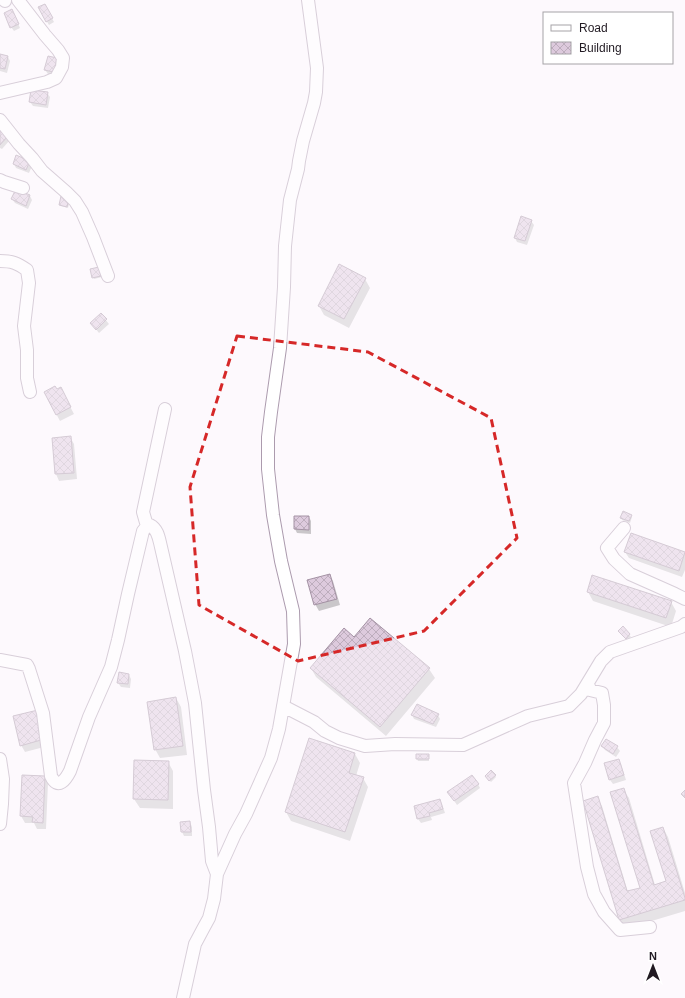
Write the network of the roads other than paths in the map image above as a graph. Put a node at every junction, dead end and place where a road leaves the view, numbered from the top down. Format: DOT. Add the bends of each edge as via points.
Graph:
graph roads {
  1 [pos="18,0"];
  2 [pos="308,0"];
  3 [pos="0,93"];
  4 [pos="0,120"];
  5 [pos="0,180"];
  6 [pos="23,188"];
  7 [pos="0,261"];
  8 [pos="108,276"];
  9 [pos="30,392"];
  10 [pos="166,410"];
  11 [pos="147,526"];
  12 [pos="624,528"];
  13 [pos="685,599"];
  14 [pos="685,624"];
  15 [pos="0,660"];
  16 [pos="588,684"];
  17 [pos="283,706"];
  18 [pos="0,759"];
  19 [pos="0,824"];
  20 [pos="217,874"];
  21 [pos="650,927"];
  22 [pos="183,998"];
  1 -- 3 [label="street" via="58,50 63,58 62,67 56,78 47,82"];
  2 -- 17 [label="street" via="317,68 316,92 290,200 284,246 280,348 268,437 268,470 273,515 293,610 294,644"];
  4 -- 8 [label="street" via="42,171 75,201"];
  5 -- 6 [label="street"];
  7 -- 9 [label="street" via="10,261 27,270 29,283 24,326"];
  10 -- 11 [label="street" via="143,512"];
  11 -- 15 [label="street" via="143,531 111,667 88,717 70,771 60,783 51,776 43,713 29,669 27,665"];
  11 -- 20 [label="street" via="153,526 158,534 185,651 195,703 212,861"];
  12 -- 13 [label="street" via="607,548 614,560 630,574"];
  14 -- 16 [label="street" via="610,652 601,661"];
  16 -- 17 [label="street" via="569,706 528,716 463,745 365,746 339,738"];
  16 -- 21 [label="street" via="590,690 602,693 604,723 574,783 587,867 594,894 604,912 620,930"];
  17 -- 20 [label="street" via="271,758"];
  18 -- 19 [label="street" via="3,779"];
  20 -- 22 [label="street" via="209,918 195,944"];
}
